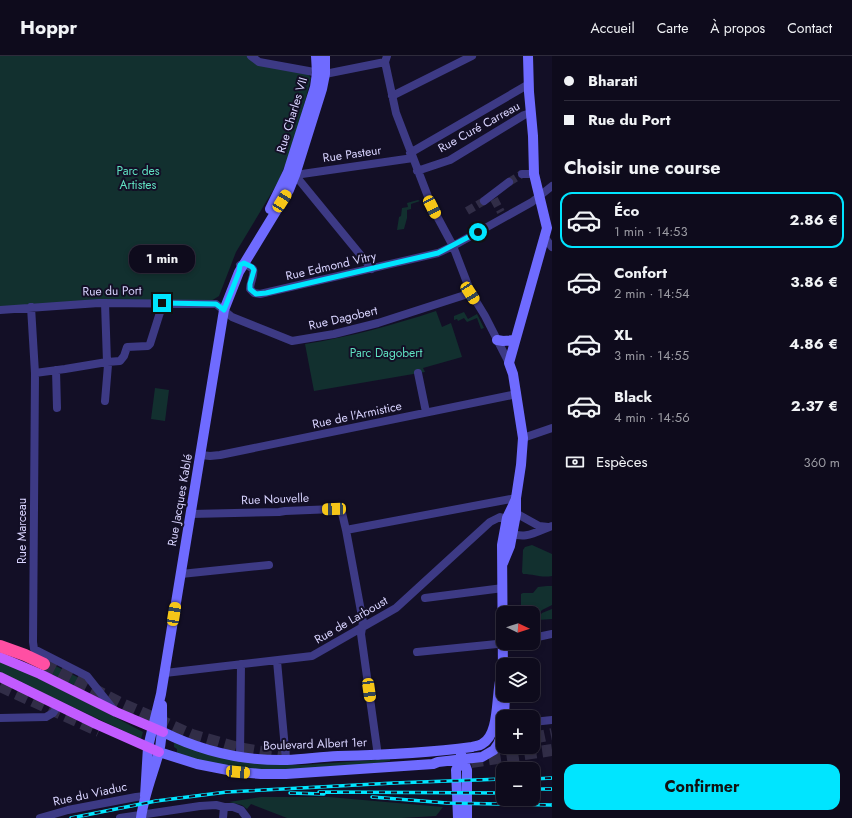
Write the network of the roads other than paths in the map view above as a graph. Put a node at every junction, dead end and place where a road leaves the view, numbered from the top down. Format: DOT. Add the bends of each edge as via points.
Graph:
graph roads {
  1 [pos="251,56"];
  2 [pos="316,56"];
  3 [pos="325,56"];
  4 [pos="472,56"];
  5 [pos="528,56"];
  6 [pos="386,59"];
  7 [pos="322,74"];
  8 [pos="529,84"];
  9 [pos="392,96"];
  10 [pos="530,113"];
  11 [pos="412,156"];
  12 [pos="417,171"];
  13 [pos="291,173"];
  14 [pos="522,174"];
  15 [pos="534,174"];
  16 [pos="509,182"];
  17 [pos="552,186"];
  18 [pos="539,197"];
  19 [pos="484,201"];
  20 [pos="545,238"];
  21 [pos="453,246"];
  22 [pos="552,247"];
  23 [pos="241,267"];
  24 [pos="372,268"];
  25 [pos="470,293"];
  26 [pos="105,303"];
  27 [pos="162,303"];
  28 [pos="31,307"];
  29 [pos="0,310"];
  30 [pos="224,310"];
  31 [pos="497,340"];
  32 [pos="515,340"];
  33 [pos="106,362"];
  34 [pos="509,362"];
  35 [pos="56,370"];
  36 [pos="35,373"];
  37 [pos="418,373"];
  38 [pos="517,394"];
  39 [pos="104,401"];
  40 [pos="57,408"];
  41 [pos="426,412"];
  42 [pos="552,428"];
  43 [pos="523,438"];
  44 [pos="201,455"];
  45 [pos="516,498"];
  46 [pos="191,514"];
  47 [pos="512,516"];
  48 [pos="551,527"];
  49 [pos="346,530"];
  50 [pos="509,532"];
  51 [pos="269,565"];
  52 [pos="181,574"];
  53 [pos="502,588"];
  54 [pos="425,598"];
  55 [pos="503,606"];
  56 [pos="362,628"];
  57 [pos="552,634"];
  58 [pos="540,637"];
  59 [pos="496,645"];
  60 [pos="0,646"];
  61 [pos="417,652"];
  62 [pos="0,657"];
  63 [pos="277,661"];
  64 [pos="44,664"];
  65 [pos="241,664"];
  66 [pos="165,672"];
  67 [pos="0,676"];
  68 [pos="161,694"];
  69 [pos="58,706"];
  70 [pos="116,712"];
  71 [pos="0,718"];
  72 [pos="552,720"];
  73 [pos="540,721"];
  74 [pos="152,728"];
  75 [pos="496,728"];
  76 [pos="163,732"];
  77 [pos="148,747"];
  78 [pos="496,747"];
  79 [pos="460,748"];
  80 [pos="159,752"];
  81 [pos="378,756"];
  82 [pos="240,758"];
  83 [pos="462,759"];
  84 [pos="286,760"];
  85 [pos="433,764"];
  86 [pos="456,770"];
  87 [pos="224,807"];
  88 [pos="143,809"];
  89 [pos="40,818"];
  90 [pos="120,818"];
  91 [pos="223,818"];
  92 [pos="247,818"];
  93 [pos="461,818"];
  1 -- 7 [label="street" via="259,62"];
  2 -- 7 [label="street"];
  3 -- 7 [label="street"];
  4 -- 9 [label="street"];
  5 -- 8 [label="street"];
  6 -- 7 [label="street, Rue Charles VII"];
  6 -- 9 [label="street"];
  7 -- 13 [label="street, Rue Charles VII" via="315,87"];
  8 -- 10 [label="street"];
  8 -- 11 [label="street"];
  9 -- 11 [label="street"];
  10 -- 12 [label="street, Rue Curé Carreau" via="524,114 450,160"];
  10 -- 15 [label="street"];
  11 -- 12 [label="street"];
  11 -- 13 [label="street, Rue Pasteur"];
  12 -- 21 [label="street" via="432,207"];
  13 -- 23 [label="street, Rue Charles VII" via="246,251"];
  13 -- 24 [label="street"];
  14 -- 15 [label="street"];
  15 -- 18 [label="street"];
  16 -- 19 [label="street" via="493,197"];
  17 -- 18 [label="street, Rue Edmond Vitry"];
  18 -- 20 [label="street" via="548,228"];
  18 -- 21 [label="street, Rue Edmond Vitry" via="503,214"];
  20 -- 22 [label="street"];
  20 -- 32 [label="street"];
  21 -- 24 [label="street, Rue Edmond Vitry" via="438,253"];
  21 -- 25 [label="street"];
  23 -- 24 [label="street, Rue Edmond Vitry" via="252,267 254,270 250,289 260,294"];
  23 -- 30 [label="street, Rue Charles VII"];
  25 -- 30 [label="street, Rue Dagobert" via="378,323 334,334 292,340 232,317"];
  25 -- 31 [label="street"];
  26 -- 27 [label="street, Rue du Port"];
  26 -- 28 [label="street, Rue du Port"];
  26 -- 33 [label="street"];
  27 -- 30 [label="street, Rue du Port" via="216,304"];
  27 -- 33 [label="street" via="150,344 127,347 122,360"];
  28 -- 29 [label="street, Rue du Port"];
  28 -- 36 [label="street, Rue Marceau"];
  30 -- 44 [label="street, Rue Jacques Kablé"];
  31 -- 32 [label="street"];
  31 -- 34 [label="street"];
  32 -- 34 [label="street"];
  33 -- 35 [label="street"];
  33 -- 39 [label="street" via="108,365"];
  34 -- 38 [label="street"];
  35 -- 36 [label="street"];
  35 -- 40 [label="street"];
  36 -- 70 [label="street, Rue Marceau" via="34,649 87,676"];
  37 -- 41 [label="street"];
  38 -- 41 [label="street, Rue de l'Armistice"];
  38 -- 43 [label="street"];
  41 -- 44 [label="street, Rue de l'Armistice" via="220,455"];
  42 -- 43 [label="street"];
  43 -- 45 [label="street"];
  44 -- 46 [label="street, Rue Jacques Kablé"];
  45 -- 47 [label="street"];
  45 -- 49 [label="street"];
  46 -- 49 [label="street, Rue Nouvelle" via="334,509 342,513"];
  46 -- 52 [label="street, Rue Jacques Kablé"];
  47 -- 48 [label="street" via="538,526"];
  47 -- 50 [label="street"];
  47 -- 56 [label="street, Rue de Larboust" via="500,517 490,522 396,608"];
  48 -- 50 [label="street" via="527,536"];
  49 -- 56 [label="street"];
  50 -- 53 [label="street" via="510,546 503,563"];
  51 -- 52 [label="street"];
  52 -- 66 [label="street, Rue Jacques Kablé"];
  53 -- 54 [label="street"];
  53 -- 55 [label="street"];
  56 -- 63 [label="street, Rue de Larboust" via="312,656"];
  56 -- 81 [label="street"];
  57 -- 58 [label="street"];
  59 -- 61 [label="street"];
  60 -- 64 [label="highway"];
  62 -- 70 [label="main road"];
  63 -- 65 [label="street, Rue de Larboust"];
  63 -- 84 [label="street"];
  65 -- 66 [label="street, Rue de Larboust"];
  65 -- 82 [label="street"];
  66 -- 68 [label="street, Rue Jacques Kablé"];
  67 -- 69 [label="main road"];
  68 -- 74 [label="street, Rue Jacques Kablé"];
  68 -- 76 [label="street, Rue Jacques Kablé"];
  69 -- 71 [label="street" via="46,717"];
  69 -- 77 [label="main road"];
  70 -- 74 [label="main road"];
  72 -- 73 [label="street"];
  74 -- 76 [label="main road"];
  74 -- 77 [label="street, Rue Jacques Kablé"];
  75 -- 79 [label="street, Boulevard Albert 1er" via="481,745"];
  76 -- 80 [label="street, Rue Jacques Kablé"];
  76 -- 82 [label="street, Boulevard Albert 1er" via="201,748"];
  77 -- 80 [label="main road"];
  77 -- 88 [label="street"];
  78 -- 83 [label="street" via="482,757"];
  79 -- 81 [label="street, Boulevard Albert 1er"];
  79 -- 83 [label="street"];
  80 -- 85 [label="street" via="196,764 261,774"];
  80 -- 88 [label="street"];
  81 -- 84 [label="street, Boulevard Albert 1er"];
  82 -- 84 [label="street, Boulevard Albert 1er"];
  83 -- 85 [label="street"];
  83 -- 86 [label="street"];
  83 -- 93 [label="street" via="467,770"];
  85 -- 86 [label="street"];
  86 -- 93 [label="street"];
  87 -- 88 [label="street" via="216,805"];
  87 -- 91 [label="street"];
  87 -- 92 [label="street" via="240,810"];
  88 -- 89 [label="street, Rue du Viaduc" via="136,797"];
  88 -- 90 [label="street"];
}
